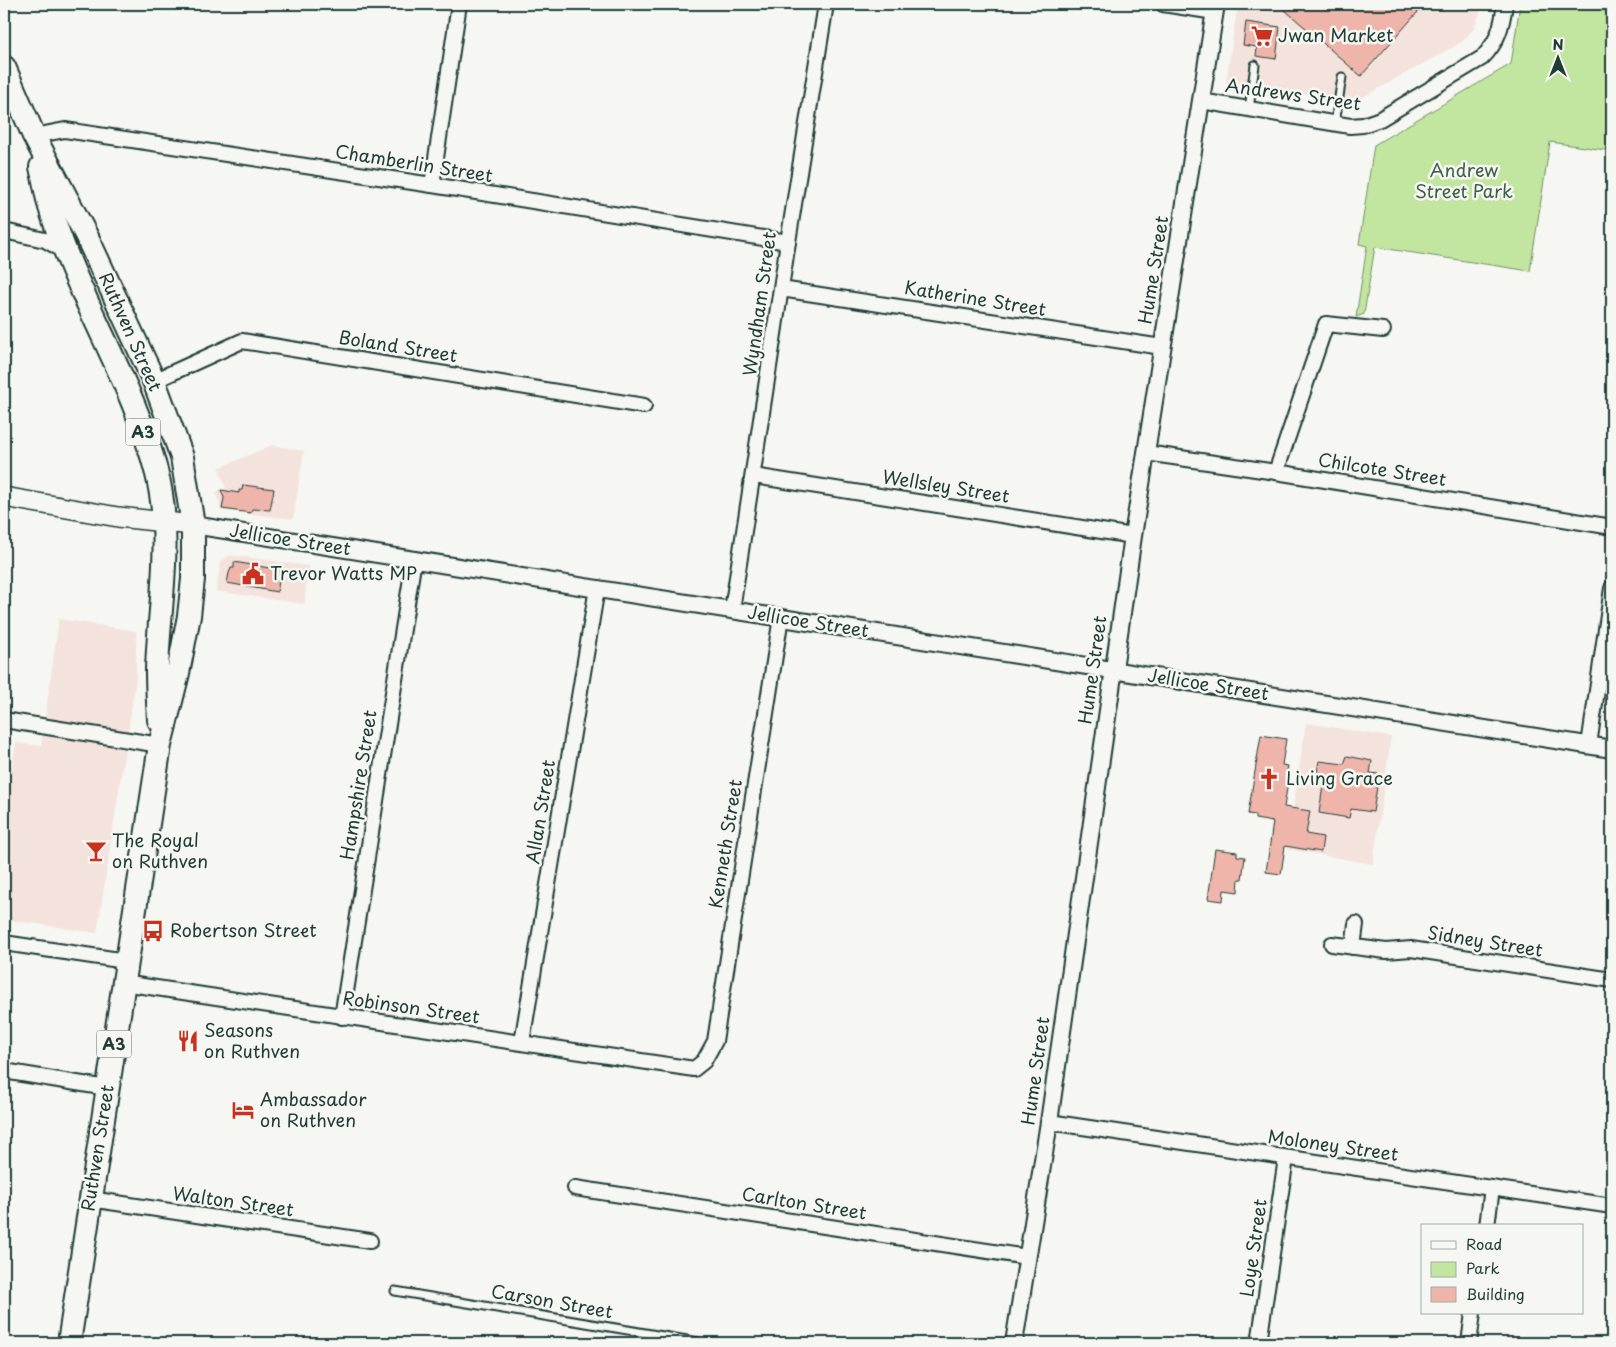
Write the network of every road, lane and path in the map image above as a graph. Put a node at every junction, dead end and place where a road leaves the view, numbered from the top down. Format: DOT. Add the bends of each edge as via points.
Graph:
graph roads {
  1 [pos="459,4"];
  2 [pos="826,4"];
  3 [pos="1162,4"];
  4 [pos="1505,4"];
  5 [pos="1215,8"];
  6 [pos="1256,65"];
  7 [pos="4,67"];
  8 [pos="1342,77"];
  9 [pos="1201,101"];
  10 [pos="1249,109"];
  11 [pos="1335,123"];
  12 [pos="34,136"];
  13 [pos="432,185"];
  14 [pos="9,232"];
  15 [pos="788,242"];
  16 [pos="66,252"];
  17 [pos="781,289"];
  18 [pos="1383,330"];
  19 [pos="1162,347"];
  20 [pos="154,382"];
  21 [pos="644,406"];
  22 [pos="1146,453"];
  23 [pos="1276,472"];
  24 [pos="754,476"];
  25 [pos="4,498"];
  26 [pos="163,521"];
  27 [pos="193,525"];
  28 [pos="1612,526"];
  29 [pos="1133,536"];
  30 [pos="414,559"];
  31 [pos="597,588"];
  32 [pos="1612,588"];
  33 [pos="732,610"];
  34 [pos="781,617"];
  35 [pos="1113,670"];
  36 [pos="4,720"];
  37 [pos="160,745"];
  38 [pos="1589,745"];
  39 [pos="1612,749"];
  40 [pos="1356,924"];
  41 [pos="4,943"];
  42 [pos="1332,944"];
  43 [pos="1353,947"];
  44 [pos="126,961"];
  45 [pos="1612,980"];
  46 [pos="123,983"];
  47 [pos="342,1017"];
  48 [pos="522,1042"];
  49 [pos="694,1069"];
  50 [pos="4,1072"];
  51 [pos="107,1088"];
  52 [pos="1049,1122"];
  53 [pos="1286,1158"];
  54 [pos="575,1188"];
  55 [pos="1492,1188"];
  56 [pos="90,1199"];
  57 [pos="1612,1206"];
  58 [pos="1487,1224"];
  59 [pos="370,1241"];
  60 [pos="1027,1257"];
  61 [pos="396,1291"];
  62 [pos="1473,1314"];
  63 [pos="68,1343"];
  64 [pos="704,1343"];
  65 [pos="1014,1343"];
  66 [pos="1259,1343"];
  67 [pos="1469,1343"];
  1 -- 13 [label="street"];
  2 -- 15 [label="street, Wyndham Street"];
  3 -- 5 [label="street"];
  4 -- 11 [label="street, Andrews Street" via="1495,42 1474,64 1372,123 1357,126"];
  5 -- 9 [label="street, Hume Street"];
  6 -- 10 [label="lane"];
  7 -- 12 [label="highway, Ruthven Street / A3"];
  8 -- 11 [label="lane"];
  9 -- 10 [label="street, Andrews Street"];
  9 -- 19 [label="street, Hume Street"];
  10 -- 11 [label="street, Andrews Street"];
  12 -- 13 [label="street, Chamberlin Street" via="65,130"];
  12 -- 16 [label="highway, Ruthven Street / A3" via="49,203"];
  12 -- 20 [label="highway, Ruthven Street / A3" via="87,237"];
  13 -- 15 [label="street, Chamberlin Street"];
  14 -- 16 [label="street" via="45,240"];
  15 -- 17 [label="street, Wyndham Street"];
  16 -- 26 [label="highway, Ruthven Street / A3" via="148,443 159,485"];
  17 -- 19 [label="street, Katherine Street"];
  17 -- 24 [label="street, Wyndham Street"];
  18 -- 23 [label="street" via="1326,324"];
  19 -- 22 [label="street, Hume Street"];
  20 -- 21 [label="street, Boland Street" via="242,341"];
  20 -- 27 [label="highway, Ruthven Street / A3" via="182,457"];
  22 -- 23 [label="street, Chilcote Street"];
  22 -- 29 [label="street, Hume Street"];
  23 -- 28 [label="street, Chilcote Street"];
  24 -- 29 [label="street, Wellsley Street"];
  24 -- 33 [label="street, Wyndham Street"];
  25 -- 26 [label="main road, Jellicoe Street"];
  26 -- 27 [label="main road, Jellicoe Street"];
  26 -- 37 [label="highway, Ruthven Street / A3" via="165,562 157,671"];
  27 -- 30 [label="street, Jellicoe Street"];
  27 -- 37 [label="highway, Ruthven Street / A3" via="189,616"];
  29 -- 35 [label="street, Hume Street"];
  30 -- 31 [label="street, Jellicoe Street"];
  30 -- 47 [label="street, Hampshire Street"];
  31 -- 33 [label="street, Jellicoe Street"];
  31 -- 48 [label="street, Allan Street"];
  32 -- 38 [label="street"];
  33 -- 34 [label="street, Jellicoe Street"];
  34 -- 35 [label="street, Jellicoe Street"];
  34 -- 49 [label="street, Kenneth Street" via="715,1041 704,1061"];
  35 -- 38 [label="street, Jellicoe Street"];
  35 -- 52 [label="street, Hume Street"];
  36 -- 37 [label="street"];
  37 -- 44 [label="highway, Ruthven Street / A3"];
  38 -- 39 [label="street, Jellicoe Street"];
  40 -- 43 [label="street"];
  41 -- 44 [label="street"];
  42 -- 43 [label="street, Sidney Street"];
  43 -- 45 [label="street, Sidney Street" via="1411,949"];
  44 -- 46 [label="highway, Ruthven Street / A3"];
  46 -- 47 [label="street, Robinson Street"];
  46 -- 51 [label="highway, Ruthven Street / A3"];
  47 -- 48 [label="street, Robinson Street"];
  48 -- 49 [label="street, Robinson Street"];
  50 -- 51 [label="street"];
  51 -- 56 [label="highway, Ruthven Street / A3"];
  52 -- 53 [label="street, Moloney Street"];
  52 -- 60 [label="street, Hume Street"];
  53 -- 55 [label="street, Moloney Street"];
  53 -- 66 [label="street, Loye Street"];
  54 -- 60 [label="street, Carlton Street"];
  55 -- 57 [label="street, Moloney Street"];
  55 -- 58 [label="street"];
  56 -- 59 [label="street, Walton Street"];
  56 -- 63 [label="highway, Ruthven Street / A3"];
  60 -- 65 [label="street, Hume Street"];
  61 -- 64 [label="lane, Carson Street"];
  62 -- 67 [label="street"];
}
